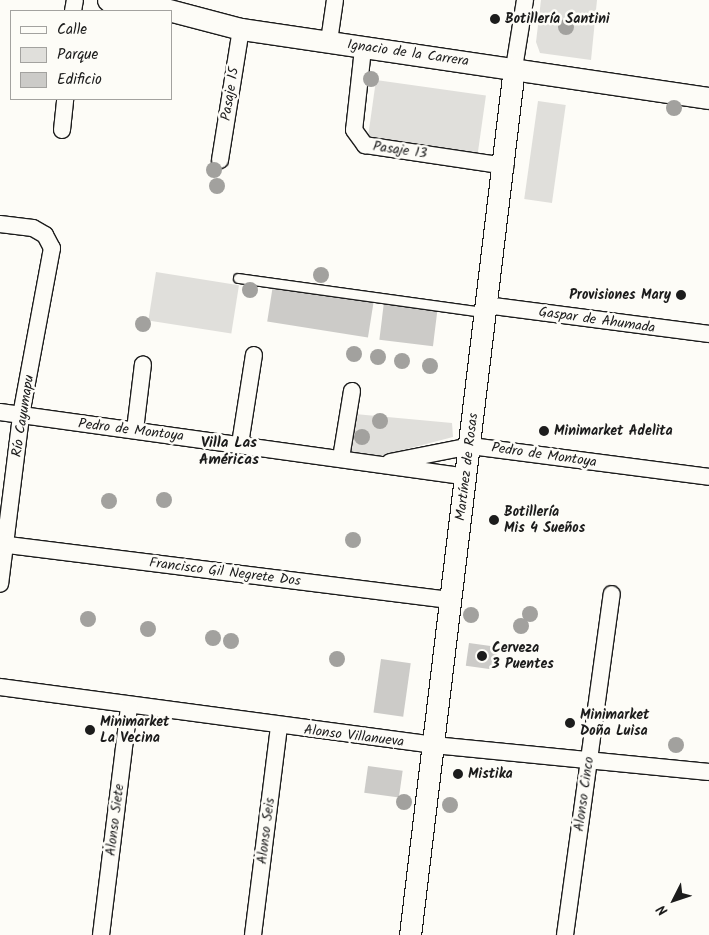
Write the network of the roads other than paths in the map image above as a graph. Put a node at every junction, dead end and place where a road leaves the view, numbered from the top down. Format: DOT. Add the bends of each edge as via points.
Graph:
graph roads {
  1 [pos="108,0"];
  2 [pos="335,0"];
  3 [pos="525,0"];
  4 [pos="162,4"];
  5 [pos="241,29"];
  6 [pos="329,41"];
  7 [pos="363,48"];
  8 [pos="514,68"];
  9 [pos="709,98"];
  10 [pos="65,100"];
  11 [pos="62,130"];
  12 [pos="220,160"];
  13 [pos="505,166"];
  14 [pos="0,224"];
  15 [pos="238,278"];
  16 [pos="485,309"];
  17 [pos="709,334"];
  18 [pos="254,355"];
  19 [pos="143,364"];
  20 [pos="352,391"];
  21 [pos="0,412"];
  22 [pos="21,416"];
  23 [pos="135,430"];
  24 [pos="240,444"];
  25 [pos="470,446"];
  26 [pos="341,458"];
  27 [pos="381,464"];
  28 [pos="468,477"];
  29 [pos="709,477"];
  30 [pos="3,545"];
  31 [pos="0,584"];
  32 [pos="612,594"];
  33 [pos="450,600"];
  34 [pos="0,687"];
  35 [pos="129,706"];
  36 [pos="279,727"];
  37 [pos="434,746"];
  38 [pos="589,758"];
  39 [pos="709,772"];
  40 [pos="100,935"];
  41 [pos="253,935"];
  42 [pos="410,935"];
  43 [pos="565,935"];
  1 -- 4 [label="street, Ignacio de la Carrera"];
  2 -- 6 [label="street"];
  3 -- 8 [label="street, Martínez de Rosas"];
  4 -- 5 [label="street, Ignacio de la Carrera"];
  5 -- 6 [label="street, Ignacio de la Carrera"];
  5 -- 12 [label="street, Pasaje 15"];
  6 -- 7 [label="street, Ignacio de la Carrera"];
  7 -- 8 [label="street, Ignacio de la Carrera"];
  7 -- 13 [label="street, Pasaje 13" via="354,130 365,145"];
  8 -- 9 [label="street, Ignacio de la Carrera"];
  8 -- 13 [label="street, Martínez de Rosas"];
  10 -- 11 [label="street"];
  13 -- 16 [label="street, Martínez de Rosas"];
  14 -- 22 [label="street, Río Cayumapu" via="33,228 45,235 52,248"];
  15 -- 16 [label="lane"];
  16 -- 17 [label="street, Gaspar de Ahumada"];
  16 -- 25 [label="street, Martínez de Rosas"];
  18 -- 24 [label="street"];
  19 -- 23 [label="street"];
  20 -- 26 [label="street"];
  21 -- 22 [label="street, Pedro de Montoya"];
  22 -- 23 [label="street, Pedro de Montoya"];
  22 -- 30 [label="street, Río Cayumapu"];
  23 -- 24 [label="street, Pedro de Montoya"];
  24 -- 26 [label="street, Pedro de Montoya"];
  25 -- 27 [label="street, Pedro de Montoya"];
  25 -- 28 [label="street, Martínez de Rosas"];
  25 -- 29 [label="street, Pedro de Montoya"];
  26 -- 27 [label="street, Pedro de Montoya"];
  27 -- 28 [label="street, Pedro de Montoya"];
  28 -- 33 [label="street, Martínez de Rosas"];
  30 -- 31 [label="street, Río Cayumapu"];
  30 -- 33 [label="street, Francisco Gil Negrete Dos"];
  32 -- 38 [label="street, Alonso Cinco"];
  33 -- 37 [label="street, Martínez de Rosas"];
  34 -- 35 [label="street, Alonso Villanueva"];
  35 -- 36 [label="street, Alonso Villanueva"];
  35 -- 40 [label="street, Alonso Siete"];
  36 -- 37 [label="street, Alonso Villanueva"];
  36 -- 41 [label="street, Alonso Seis"];
  37 -- 38 [label="street, Alonso Villanueva"];
  37 -- 42 [label="street, Martínez de Rosas"];
  38 -- 39 [label="street, Alonso Villanueva"];
  38 -- 43 [label="street, Alonso Cinco"];
}
